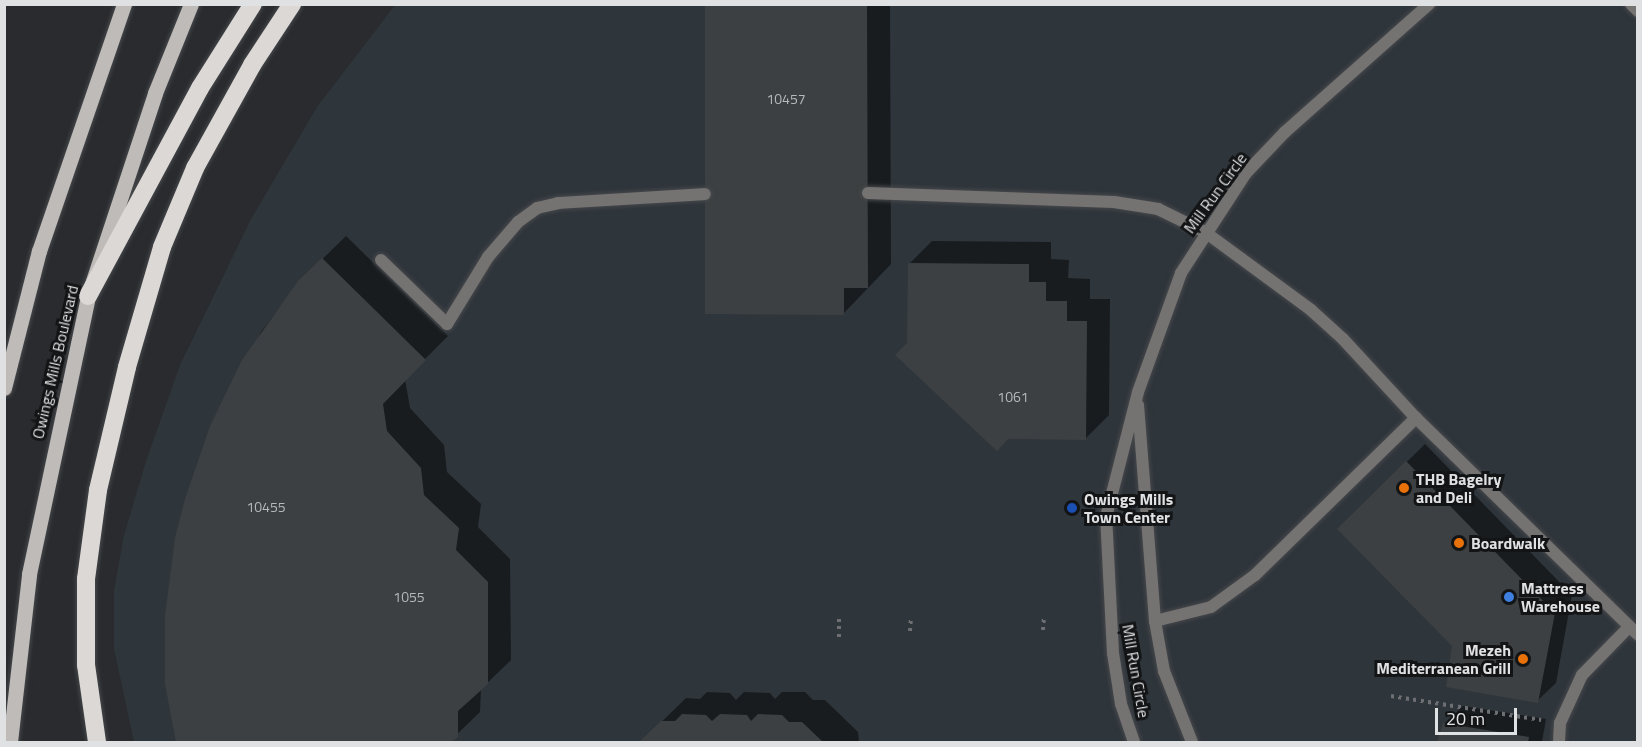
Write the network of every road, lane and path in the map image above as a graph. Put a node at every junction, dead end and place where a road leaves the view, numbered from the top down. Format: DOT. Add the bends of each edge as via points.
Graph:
graph roads {
  1 [pos="124,4"];
  2 [pos="191,4"];
  3 [pos="253,4"];
  4 [pos="292,4"];
  5 [pos="1429,4"];
  6 [pos="1631,4"];
  7 [pos="1638,11"];
  8 [pos="868,193"];
  9 [pos="705,194"];
  10 [pos="1205,232"];
  11 [pos="381,260"];
  12 [pos="88,296"];
  13 [pos="4,388"];
  14 [pos="1138,392"];
  15 [pos="1416,418"];
  16 [pos="839,615"];
  17 [pos="1044,617"];
  18 [pos="911,618"];
  19 [pos="1155,621"];
  20 [pos="1043,630"];
  21 [pos="910,631"];
  22 [pos="1633,631"];
  23 [pos="839,637"];
  24 [pos="1391,696"];
  25 [pos="1560,723"];
  26 [pos="10,742"];
  27 [pos="97,742"];
  28 [pos="1134,742"];
  29 [pos="1192,742"];
  30 [pos="1559,742"];
  1 -- 13 [label="main road" via="39,251"];
  2 -- 12 [label="main road, Owings Mills Boulevard" via="127,172"];
  3 -- 12 [label="highway" via="200,88"];
  4 -- 27 [label="highway" via="252,65 195,168 162,247 127,367 98,490 86,579 86,665"];
  5 -- 10 [label="street, Mill Run Circle" via="1285,132 1246,173"];
  6 -- 7 [label="street"];
  8 -- 10 [label="street" via="1114,202 1158,210"];
  9 -- 11 [label="street" via="558,203 537,208 518,222 488,257 447,324"];
  10 -- 14 [label="street, Mill Run Circle" via="1181,273"];
  10 -- 15 [label="street" via="1311,310"];
  12 -- 26 [label="main road, Owings Mills Boulevard" via="29,574"];
  14 -- 19 [label="street, Mill Run Circle"];
  14 -- 28 [label="street, Mill Run Circle" via="1106,517 1113,653 1121,704"];
  15 -- 19 [label="street" via="1255,575 1211,607"];
  15 -- 22 [label="street"];
  16 -- 23 [label="path"];
  17 -- 20 [label="path"];
  18 -- 21 [label="path"];
  19 -- 29 [label="street, Mill Run Circle" via="1164,671"];
  22 -- 25 [label="street" via="1582,675"];
  24 -- 25 [label="path"];
  25 -- 30 [label="street"];
}
